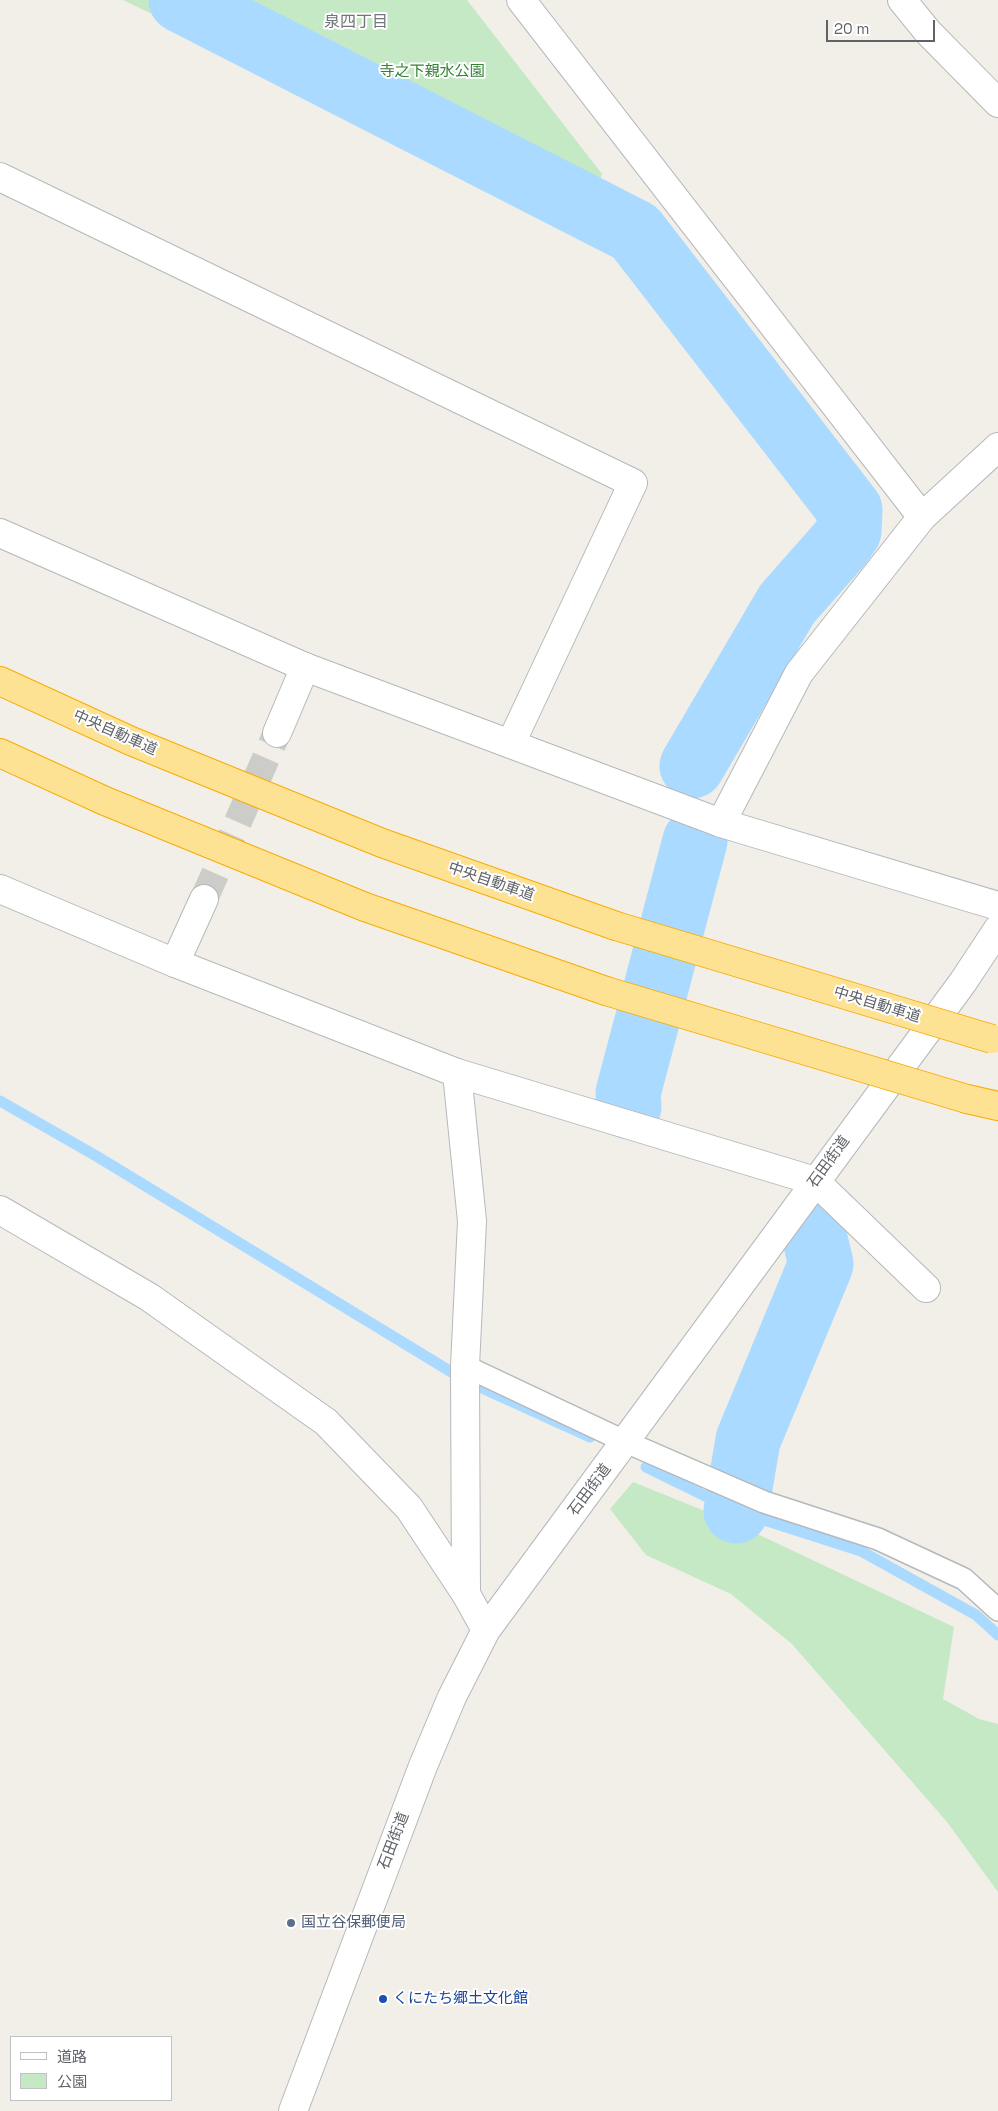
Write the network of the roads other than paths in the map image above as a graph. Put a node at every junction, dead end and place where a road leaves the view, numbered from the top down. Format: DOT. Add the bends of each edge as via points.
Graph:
graph roads {
  1 [pos="521,0"];
  2 [pos="902,0"];
  3 [pos="998,103"];
  4 [pos="0,177"];
  5 [pos="998,447"];
  6 [pos="922,518"];
  7 [pos="0,533"];
  8 [pos="305,667"];
  9 [pos="0,681"];
  10 [pos="277,733"];
  11 [pos="511,743"];
  12 [pos="0,753"];
  13 [pos="721,823"];
  14 [pos="0,890"];
  15 [pos="204,899"];
  16 [pos="998,906"];
  17 [pos="998,929"];
  18 [pos="175,963"];
  19 [pos="995,1040"];
  20 [pos="457,1073"];
  21 [pos="998,1106"];
  22 [pos="815,1181"];
  23 [pos="0,1210"];
  24 [pos="926,1288"];
  25 [pos="466,1366"];
  26 [pos="626,1442"];
  27 [pos="466,1594"];
  28 [pos="998,1610"];
  29 [pos="486,1630"];
  30 [pos="293,2111"];
  1 -- 6 [label="street"];
  2 -- 3 [label="street" via="928,32"];
  4 -- 11 [label="street" via="633,483"];
  5 -- 6 [label="street"];
  6 -- 13 [label="street" via="800,673"];
  7 -- 8 [label="street"];
  8 -- 10 [label="street"];
  8 -- 11 [label="street"];
  9 -- 19 [label="highway, 中央自動車道, bridge" via="131,741 382,844 616,926"];
  11 -- 13 [label="street"];
  12 -- 21 [label="highway, bridge" via="105,801 365,906 606,990"];
  13 -- 16 [label="street"];
  14 -- 18 [label="street"];
  15 -- 18 [label="street"];
  17 -- 22 [label="street, 石田街道" via="963,982"];
  18 -- 20 [label="street"];
  20 -- 22 [label="street"];
  20 -- 25 [label="street" via="472,1221"];
  22 -- 24 [label="street"];
  22 -- 26 [label="street, 石田街道"];
  23 -- 27 [label="street" via="149,1297 326,1422 409,1508"];
  25 -- 26 [label="lane"];
  25 -- 27 [label="street"];
  26 -- 28 [label="lane" via="764,1502 878,1539 964,1579"];
  26 -- 29 [label="street, 石田街道"];
  27 -- 29 [label="street"];
  29 -- 30 [label="street, 石田街道" via="452,1697 423,1766"];
}
